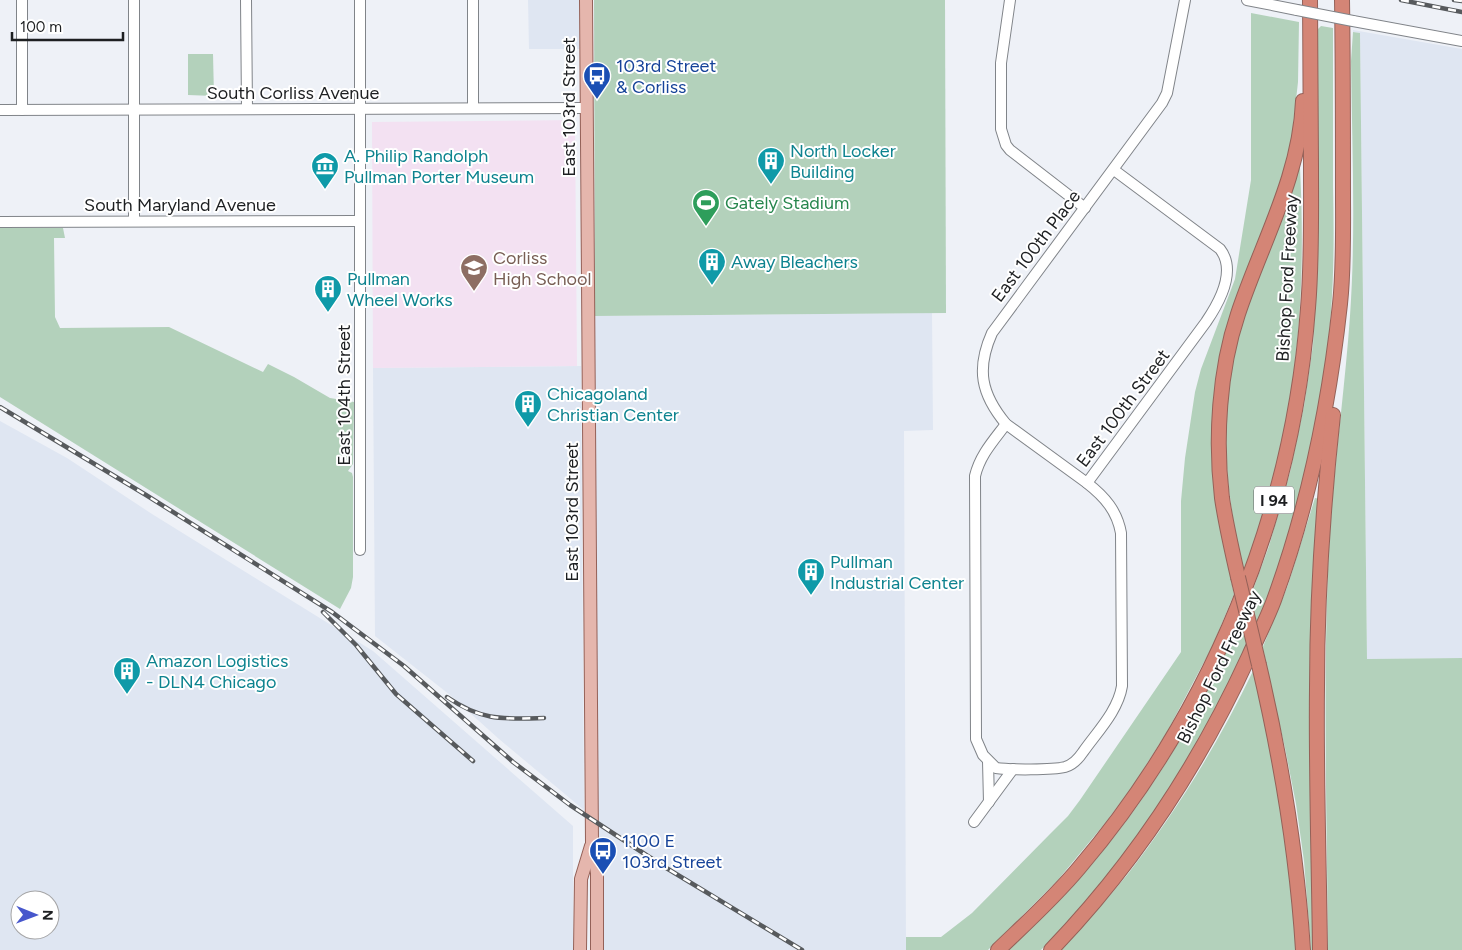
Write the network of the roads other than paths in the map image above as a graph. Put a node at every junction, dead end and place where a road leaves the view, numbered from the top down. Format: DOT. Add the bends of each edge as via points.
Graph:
graph roads {
  1 [pos="22,0"];
  2 [pos="134,0"];
  3 [pos="246,0"];
  4 [pos="360,0"];
  5 [pos="472,0"];
  6 [pos="586,0"];
  7 [pos="1010,0"];
  8 [pos="1185,0"];
  9 [pos="1247,0"];
  10 [pos="1310,0"];
  11 [pos="1342,0"];
  12 [pos="1259,1"];
  13 [pos="1300,5"];
  14 [pos="1462,40"];
  15 [pos="360,108"];
  16 [pos="473,108"];
  17 [pos="587,108"];
  18 [pos="247,109"];
  19 [pos="0,110"];
  20 [pos="22,110"];
  21 [pos="134,110"];
  22 [pos="1114,170"];
  23 [pos="1085,208"];
  24 [pos="360,220"];
  25 [pos="134,221"];
  26 [pos="0,222"];
  27 [pos="1340,302"];
  28 [pos="1006,424"];
  29 [pos="1087,483"];
  30 [pos="360,550"];
  31 [pos="988,761"];
  32 [pos="1014,769"];
  33 [pos="989,802"];
  34 [pos="974,822"];
  35 [pos="592,843"];
  36 [pos="580,950"];
  37 [pos="597,950"];
  38 [pos="998,950"];
  39 [pos="1051,950"];
  40 [pos="1303,950"];
  41 [pos="1320,950"];
  1 -- 20 [label="street"];
  2 -- 21 [label="street"];
  3 -- 18 [label="street"];
  4 -- 15 [label="street, East 104th Street"];
  5 -- 16 [label="street"];
  6 -- 17 [label="main road, East 103rd Street"];
  7 -- 23 [label="street" via="1001,64 1002,136 1014,154"];
  8 -- 22 [label="street, East 100th Place" via="1167,93"];
  9 -- 12 [label="street"];
  10 -- 38 [label="highway, Bishop Ford Freeway / I 94" via="1311,255 1303,358 1285,460 1248,583 1204,681 1146,780 1113,826 1057,892"];
  11 -- 27 [label="highway, Bishop Ford Freeway / I 94" via="1343,231"];
  12 -- 13 [label="street"];
  13 -- 14 [label="street, bridge" via="1353,21"];
  13 -- 40 [label="highway, bridge" via="1302,110 1298,142 1290,174 1237,316 1221,402 1219,436 1227,528 1275,733 1284,788 1300,901"];
  15 -- 16 [label="street, South Corliss Avenue"];
  15 -- 18 [label="street, South Corliss Avenue"];
  15 -- 24 [label="street, East 104th Street"];
  16 -- 17 [label="street, South Corliss Avenue"];
  17 -- 35 [label="main road, East 103rd Street"];
  18 -- 21 [label="street, South Corliss Avenue"];
  19 -- 20 [label="street, South Corliss Avenue"];
  20 -- 21 [label="street, South Corliss Avenue"];
  21 -- 25 [label="street"];
  22 -- 23 [label="street, East 100th Place"];
  22 -- 29 [label="street, East 100th Street" via="1220,250 1226,260 1227,274 1206,322"];
  23 -- 28 [label="street, East 100th Place" via="988,342 982,365 985,390 990,403"];
  24 -- 25 [label="street, South Maryland Avenue"];
  24 -- 30 [label="street, East 104th Street"];
  25 -- 26 [label="street, South Maryland Avenue"];
  27 -- 39 [label="highway, Bishop Ford Freeway / I 94" via="1318,451 1274,602 1237,683 1200,752 1109,884"];
  27 -- 41 [label="highway" via="1338,371 1319,580"];
  28 -- 29 [label="street, East 100th Place"];
  28 -- 31 [label="street" via="983,456 975,476 975,731 979,748"];
  29 -- 32 [label="street, East 100th Street" via="1109,502 1121,534 1121,695 1072,763 1056,768"];
  31 -- 32 [label="street, East 100th Street" via="996,768"];
  31 -- 33 [label="street"];
  32 -- 33 [label="street"];
  33 -- 34 [label="street"];
  35 -- 36 [label="main road, East 103rd Street" via="581,879"];
  35 -- 37 [label="main road, East 103rd Street" via="597,873"];
}
